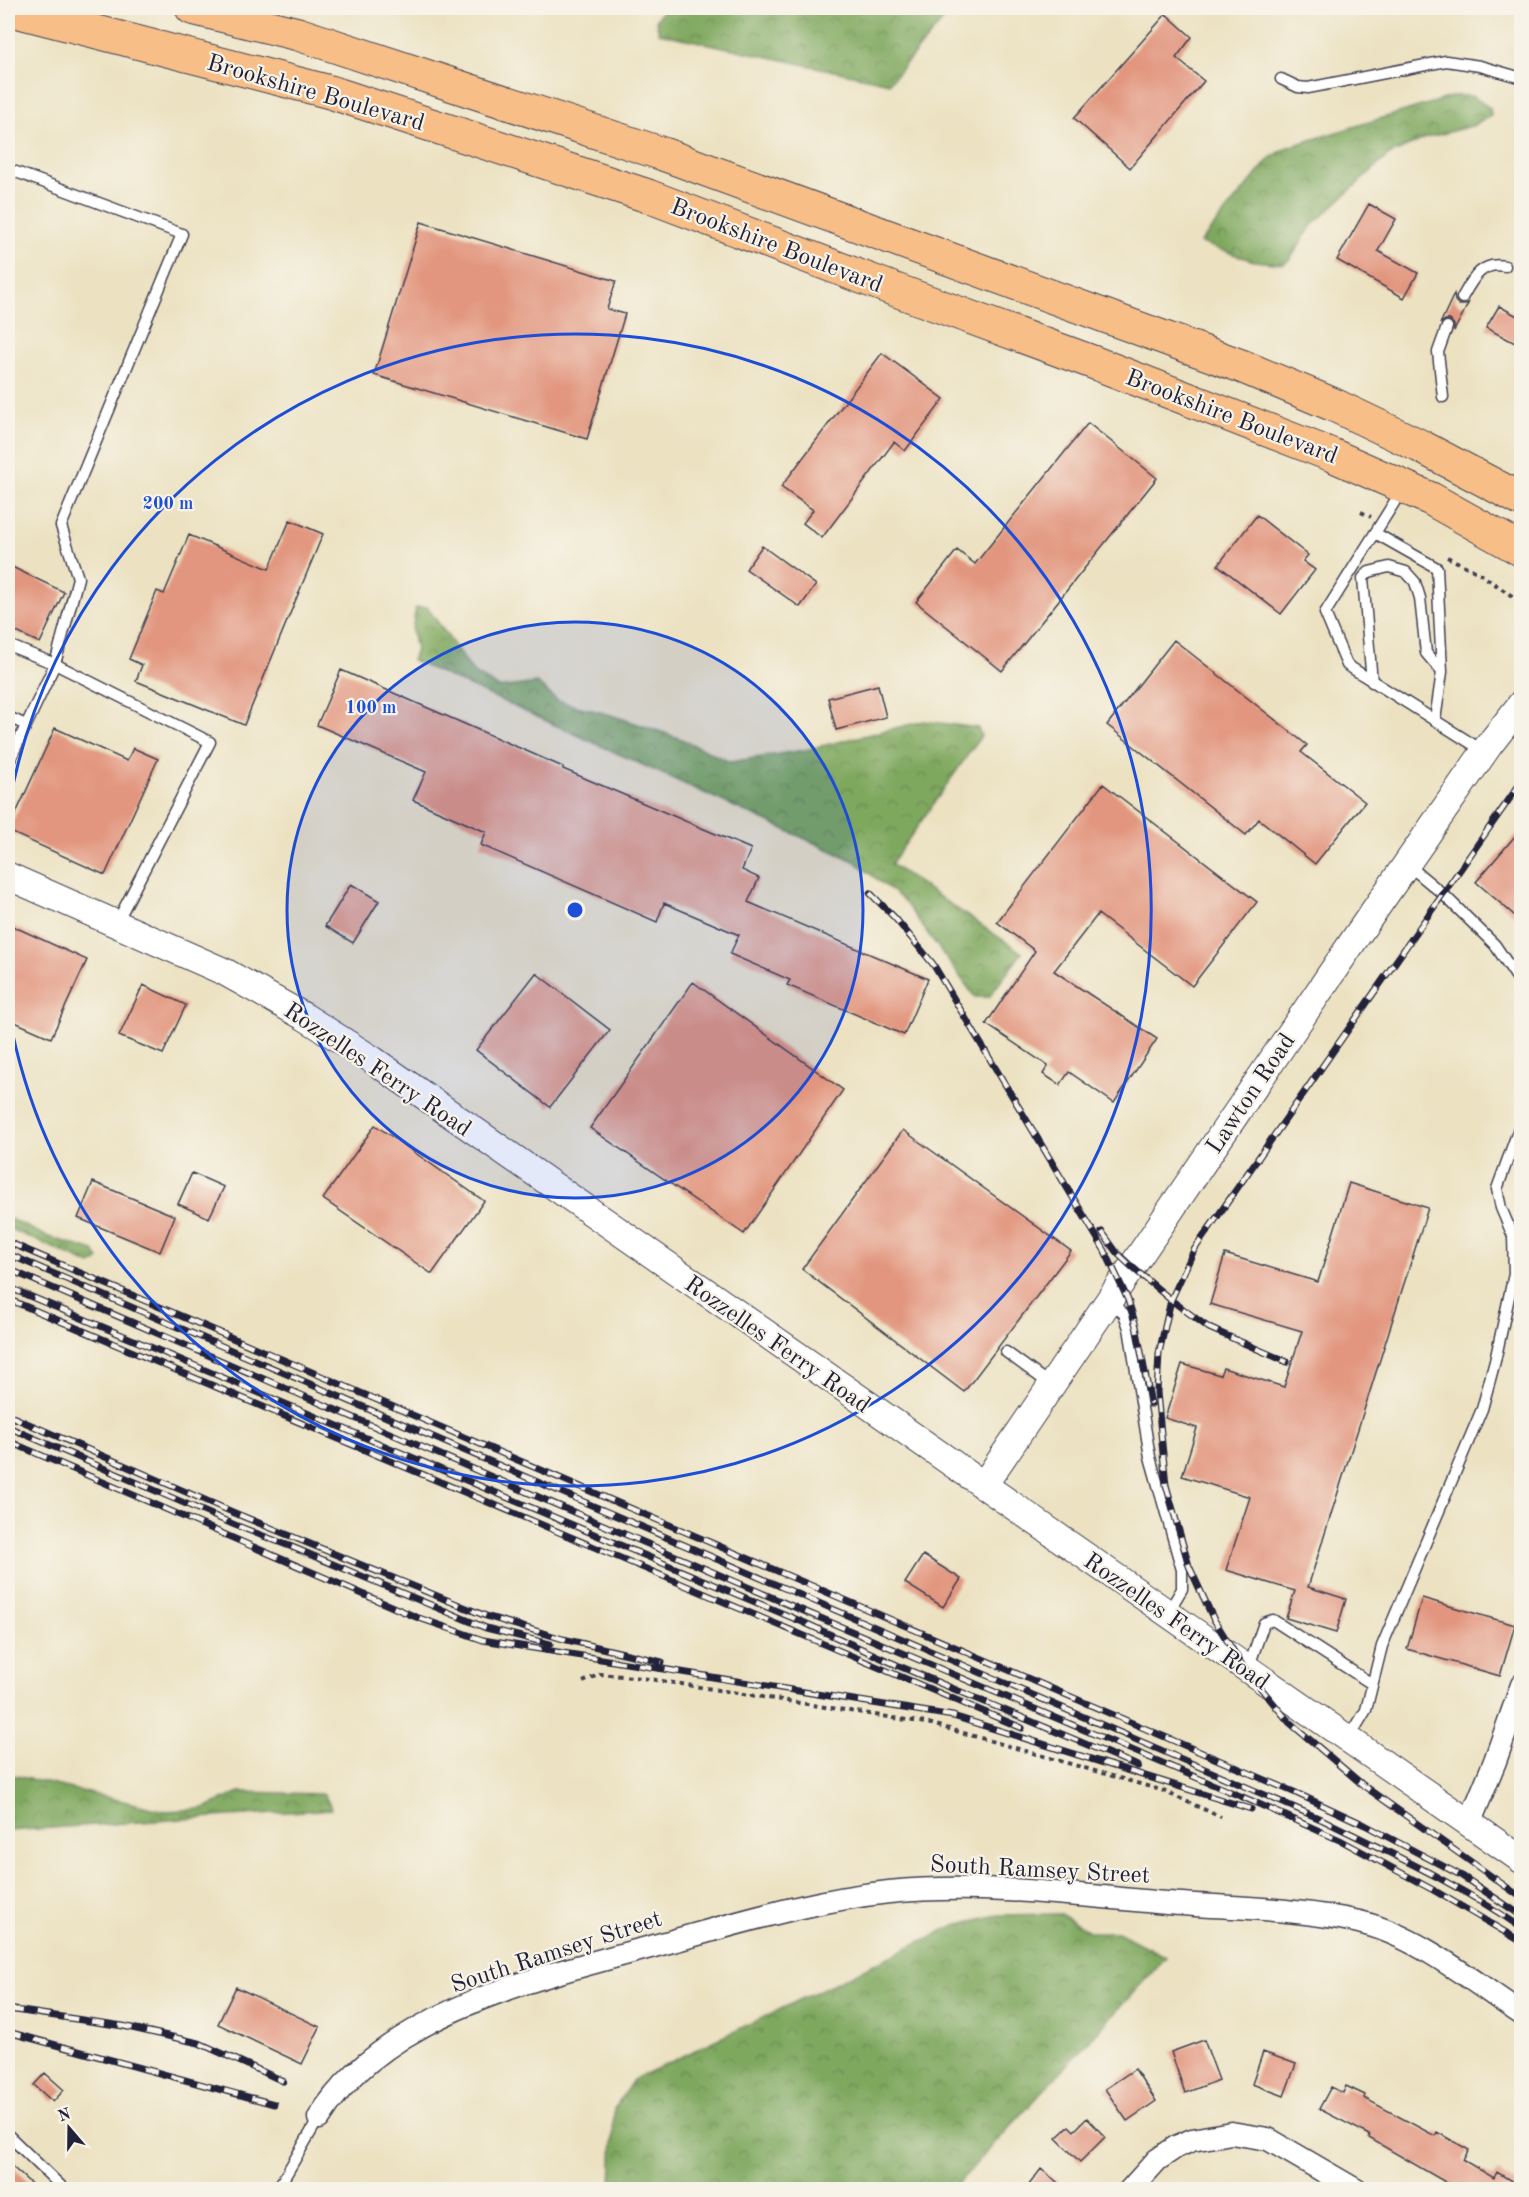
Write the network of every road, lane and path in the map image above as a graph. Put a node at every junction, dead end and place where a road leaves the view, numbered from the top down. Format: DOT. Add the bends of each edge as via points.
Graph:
graph roads {
  1 [pos="192,8"];
  2 [pos="8,9"];
  3 [pos="298,34"];
  4 [pos="1521,78"];
  5 [pos="283,79"];
  6 [pos="1281,79"];
  7 [pos="8,169"];
  8 [pos="1504,266"];
  9 [pos="1462,298"];
  10 [pos="1447,327"];
  11 [pos="1443,397"];
  12 [pos="1404,487"];
  13 [pos="1521,500"];
  14 [pos="1375,533"];
  15 [pos="1521,550"];
  16 [pos="8,645"];
  17 [pos="55,664"];
  18 [pos="1442,672"];
  19 [pos="1372,682"];
  20 [pos="1521,703"];
  21 [pos="8,717"];
  22 [pos="1435,720"];
  23 [pos="26,725"];
  24 [pos="1485,752"];
  25 [pos="8,764"];
  26 [pos="1407,864"];
  27 [pos="8,876"];
  28 [pos="116,924"];
  29 [pos="1521,985"];
  30 [pos="1521,1120"];
  31 [pos="1109,1300"];
  32 [pos="1006,1352"];
  33 [pos="1051,1385"];
  34 [pos="983,1486"];
  35 [pos="1167,1614"];
  36 [pos="1248,1670"];
  37 [pos="584,1682"];
  38 [pos="1372,1684"];
  39 [pos="1521,1685"];
  40 [pos="1348,1740"];
  41 [pos="1221,1818"];
  42 [pos="1469,1824"];
  43 [pos="1521,1860"];
  44 [pos="1521,2014"];
  45 [pos="323,2112"];
  46 [pos="8,2135"];
  47 [pos="65,2190"];
  48 [pos="277,2190"];
  49 [pos="1130,2190"];
  50 [pos="1356,2190"];
  1 -- 3 [label="highway, Brookshire Boulevard"];
  2 -- 5 [label="highway, Brookshire Boulevard"];
  3 -- 5 [label="highway"];
  3 -- 13 [label="highway, Brookshire Boulevard" via="663,154 1241,366 1420,446"];
  4 -- 6 [label="lane" via="1446,61 1308,88"];
  5 -- 12 [label="highway, Brookshire Boulevard" via="648,196 1095,363"];
  7 -- 17 [label="lane" via="182,234 61,526 78,578"];
  8 -- 9 [label="lane" via="1493,265 1480,271"];
  10 -- 11 [label="lane" via="1438,352"];
  12 -- 14 [label="lane"];
  12 -- 15 [label="highway, Brookshire Boulevard"];
  14 -- 18 [label="lane" via="1437,568"];
  14 -- 19 [label="lane" via="1325,613 1347,665"];
  16 -- 17 [label="lane"];
  17 -- 23 [label="lane"];
  17 -- 28 [label="lane" via="210,742"];
  18 -- 19 [label="lane" via="1426,653 1415,582 1406,572 1389,567 1369,572 1363,578"];
  18 -- 22 [label="lane"];
  19 -- 22 [label="lane"];
  20 -- 24 [label="street, Lawton Road"];
  21 -- 23 [label="lane"];
  22 -- 24 [label="lane"];
  23 -- 25 [label="lane"];
  24 -- 26 [label="street, Lawton Road"];
  26 -- 29 [label="lane" via="1495,945"];
  26 -- 31 [label="street, Lawton Road"];
  27 -- 28 [label="street, Rozzelles Ferry Road"];
  28 -- 34 [label="street, Rozzelles Ferry Road" via="225,972 373,1060"];
  30 -- 38 [label="lane" via="1497,1190 1513,1236 1514,1274 1495,1361 1482,1409 1382,1646"];
  31 -- 33 [label="street, Lawton Road"];
  31 -- 35 [label="lane" via="1124,1314 1129,1328 1150,1456 1182,1570 1182,1589"];
  32 -- 33 [label="lane"];
  33 -- 34 [label="street, Lawton Road"];
  34 -- 35 [label="street, Rozzelles Ferry Road"];
  35 -- 36 [label="street, Rozzelles Ferry Road"];
  36 -- 38 [label="lane" via="1264,1623 1273,1620"];
  36 -- 40 [label="street, Rozzelles Ferry Road"];
  37 -- 41 [label="path" via="600,1674 643,1678 932,1724 1161,1790"];
  38 -- 40 [label="lane" via="1366,1710"];
  39 -- 42 [label="street"];
  40 -- 42 [label="street, Rozzelles Ferry Road"];
  42 -- 43 [label="street, Rozzelles Ferry Road"];
  44 -- 45 [label="street, South Ramsey Street" via="1416,1944 1388,1930 1351,1921 1048,1893 954,1889 891,1892 798,1907 498,1993 437,2018 402,2038 362,2067"];
  45 -- 48 [label="lane"];
  46 -- 47 [label="lane"];
  49 -- 50 [label="street" via="1157,2160 1176,2147 1231,2133 1268,2139"];
}
